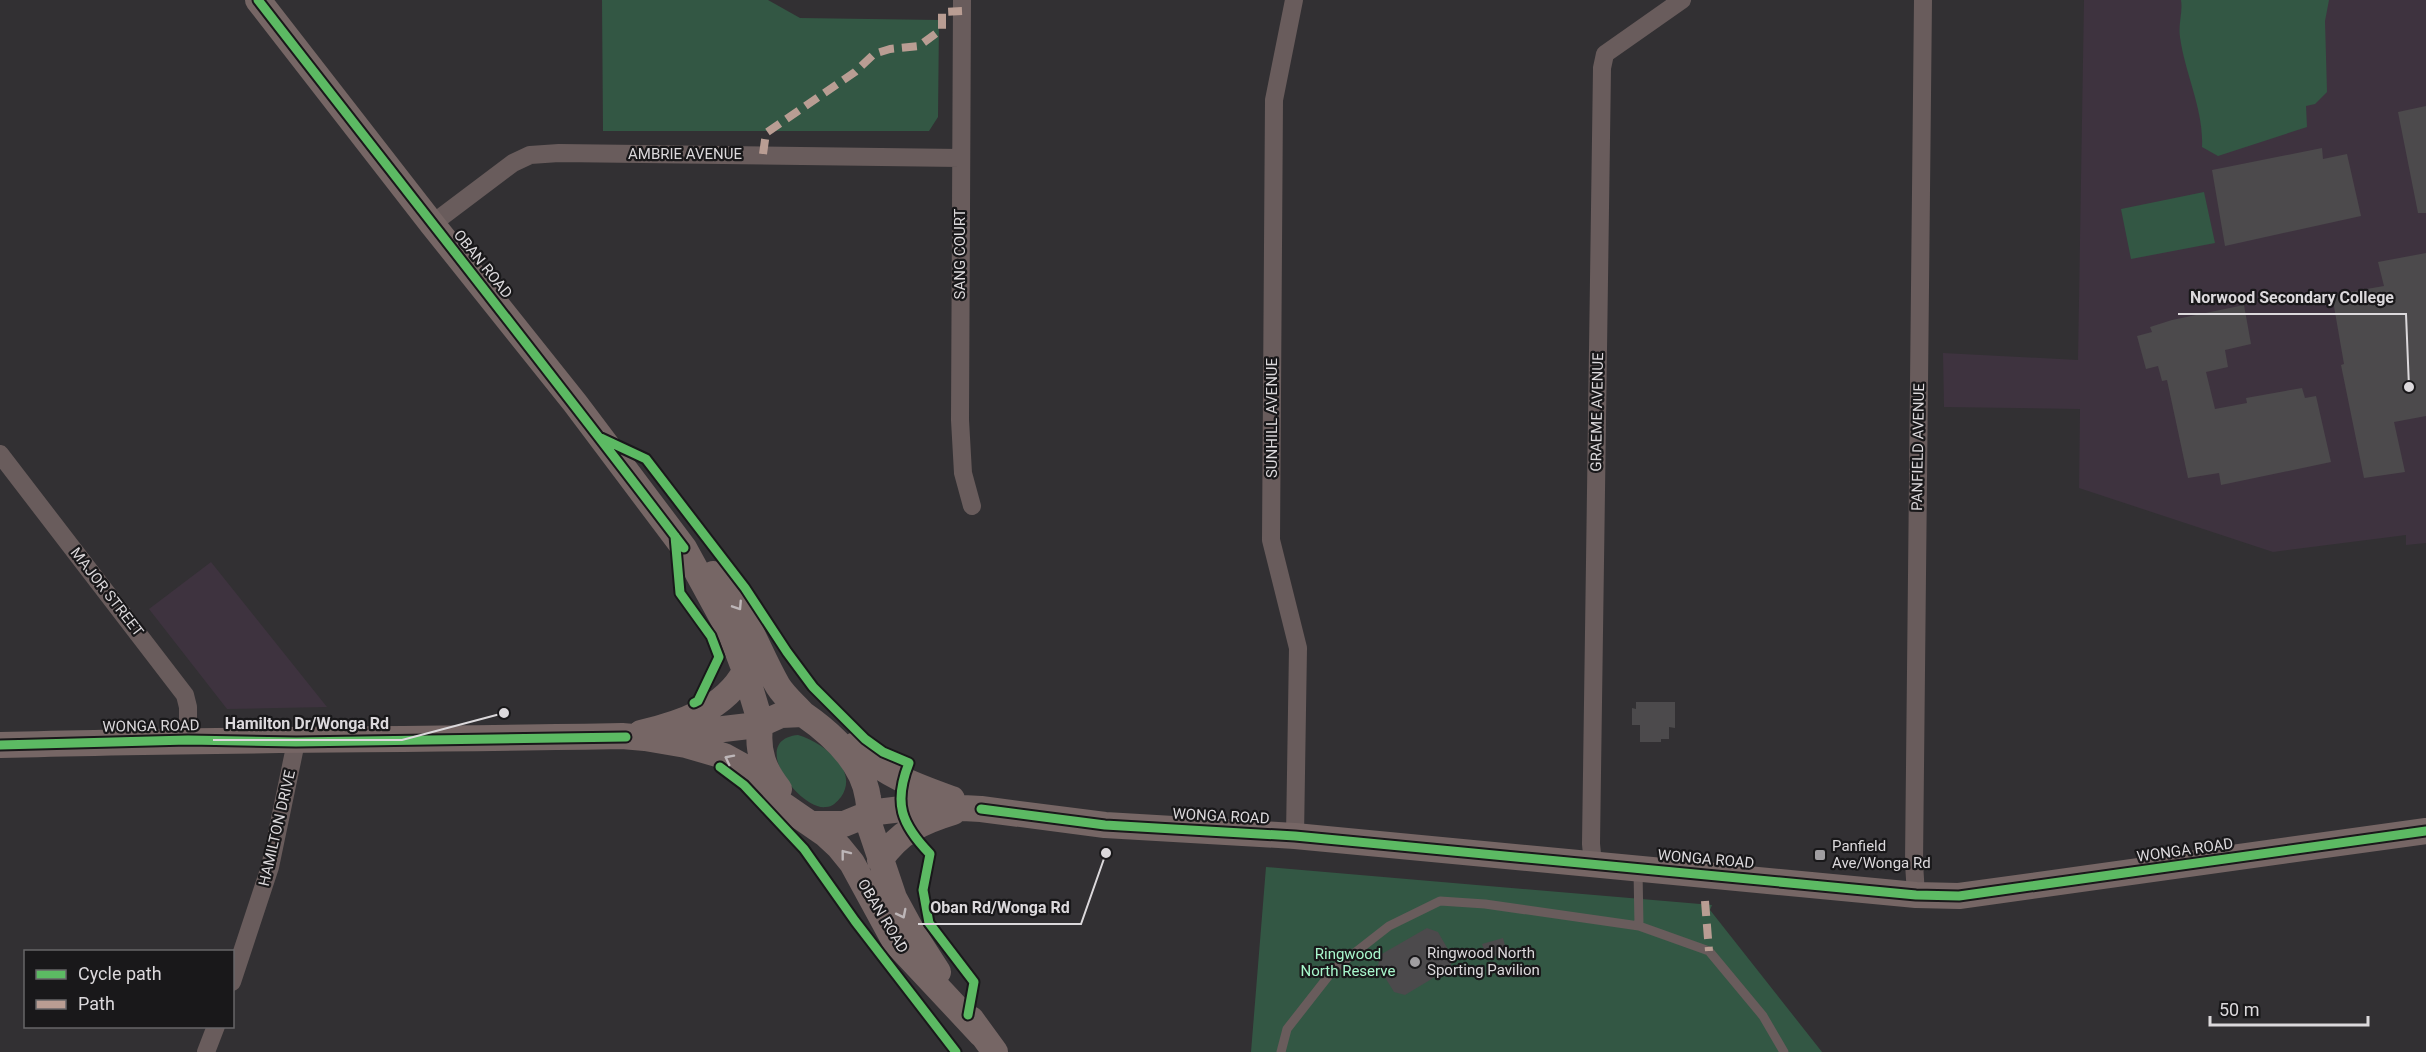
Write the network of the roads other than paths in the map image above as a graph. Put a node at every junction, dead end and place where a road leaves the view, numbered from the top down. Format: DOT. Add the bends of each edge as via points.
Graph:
graph roads {
  1 [pos="258,0"];
  2 [pos="962,0"];
  3 [pos="1294,0"];
  4 [pos="1682,0"];
  5 [pos="1923,0"];
  6 [pos="960,158"];
  7 [pos="432,224"];
  8 [pos="0,454"];
  9 [pos="972,506"];
  10 [pos="684,548"];
  11 [pos="745,671"];
  12 [pos="805,715"];
  13 [pos="761,726"];
  14 [pos="636,737"];
  15 [pos="188,740"];
  16 [pos="296,742"];
  17 [pos="0,745"];
  18 [pos="976,808"];
  19 [pos="868,814"];
  20 [pos="809,822"];
  21 [pos="2426,831"];
  22 [pos="1295,836"];
  23 [pos="880,860"];
  24 [pos="1593,864"];
  25 [pos="1638,868"];
  26 [pos="1916,895"];
  27 [pos="1639,926"];
  28 [pos="234,976"];
  29 [pos="215,1028"];
  30 [pos="988,1043"];
  31 [pos="206,1052"];
  32 [pos="1281,1052"];
  33 [pos="1784,1052"];
  1 -- 7 [label="main road, OBAN ROAD"];
  2 -- 6 [label="street, SANG COURT"];
  3 -- 22 [label="street, SUNHILL AVENUE" via="1274,100 1271,540 1298,648"];
  4 -- 24 [label="street, GRAEME AVENUE" via="1605,54 1602,68"];
  5 -- 26 [label="street, PANFIELD AVENUE"];
  6 -- 7 [label="street, AMBRIE AVENUE" via="530,155 502,170"];
  6 -- 9 [label="street, SANG COURT" via="960,420 963,473"];
  7 -- 10 [label="main road, OBAN ROAD"];
  8 -- 15 [label="street, MAJOR STREET" via="185,695"];
  10 -- 11 [label="main road, OBAN ROAD" via="726,624"];
  10 -- 12 [label="main road, OBAN ROAD, one-way" via="730,594 750,625 779,688"];
  11 -- 13 [label="main road, OBAN ROAD"];
  11 -- 14 [label="main road" via="731,690 694,717"];
  12 -- 13 [label="main road" via="782,715"];
  12 -- 18 [label="main road" via="832,729 895,777"];
  12 -- 19 [label="main road, OBAN ROAD" via="861,771 867,788"];
  13 -- 14 [label="main road"];
  13 -- 20 [label="main road, OBAN ROAD" via="761,758 766,771"];
  14 -- 16 [label="main road, WONGA ROAD"];
  20 -- 14 [label="main road, one-way" via="730,759 696,747"];
  15 -- 16 [label="main road, WONGA ROAD"];
  15 -- 17 [label="main road, WONGA ROAD"];
  16 -- 28 [label="street, HAMILTON DRIVE" via="270,867"];
  18 -- 19 [label="main road, WONGA ROAD" via="926,806"];
  18 -- 22 [label="main road, WONGA ROAD" via="1105,825"];
  18 -- 23 [label="main road" via="929,820 910,830 892,843"];
  19 -- 20 [label="main road, WONGA ROAD" via="844,824"];
  19 -- 23 [label="main road, OBAN ROAD"];
  30 -- 20 [label="main road, OBAN ROAD, one-way" via="903,952 848,857"];
  21 -- 26 [label="main road, WONGA ROAD" via="1986,894"];
  22 -- 24 [label="main road, WONGA ROAD"];
  23 -- 30 [label="main road, OBAN ROAD, one-way" via="913,933"];
  24 -- 25 [label="main road, WONGA ROAD"];
  25 -- 26 [label="main road, WONGA ROAD"];
  25 -- 27 [label="lane"];
  27 -- 32 [label="lane" via="1440,901 1389,926 1334,969 1287,1029"];
  27 -- 33 [label="lane" via="1708,951 1763,1017"];
  29 -- 31 [label="street"];
}
